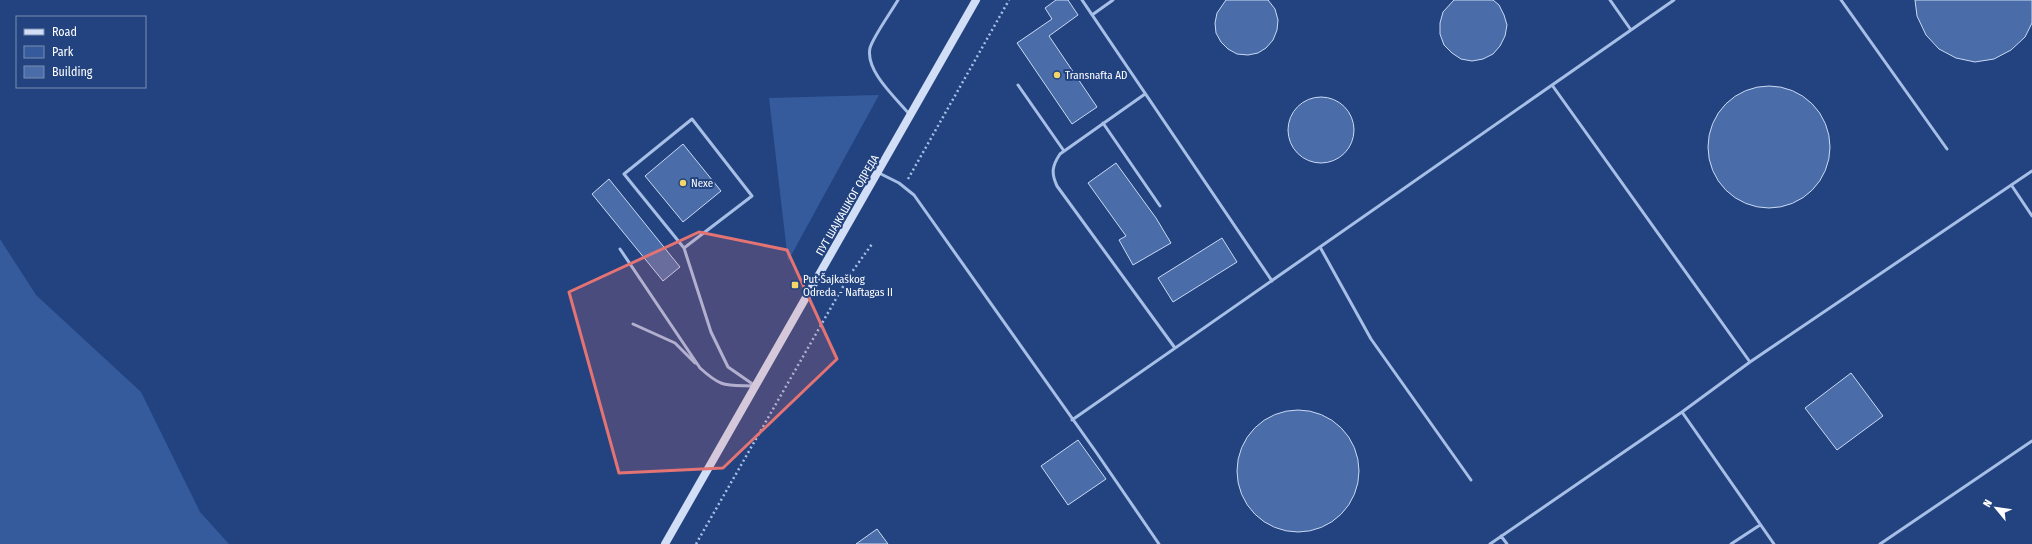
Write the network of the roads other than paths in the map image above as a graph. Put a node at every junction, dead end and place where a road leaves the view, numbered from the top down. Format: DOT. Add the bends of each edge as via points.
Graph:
graph roads {
  1 [pos="898,0"];
  2 [pos="976,0"];
  3 [pos="1082,0"];
  4 [pos="1113,0"];
  5 [pos="1610,0"];
  6 [pos="1674,0"];
  7 [pos="1841,0"];
  8 [pos="1092,15"];
  9 [pos="1631,30"];
  10 [pos="1018,85"];
  11 [pos="1552,85"];
  12 [pos="1145,94"];
  13 [pos="911,116"];
  14 [pos="1103,123"];
  15 [pos="1947,149"];
  16 [pos="1064,152"];
  17 [pos="2032,171"];
  18 [pos="878,173"];
  19 [pos="2012,186"];
  20 [pos="1160,206"];
  21 [pos="2032,216"];
  22 [pos="1320,247"];
  23 [pos="684,248"];
  24 [pos="620,249"];
  25 [pos="1272,281"];
  26 [pos="633,324"];
  27 [pos="1175,348"];
  28 [pos="1750,362"];
  29 [pos="700,368"];
  30 [pos="756,386"];
  31 [pos="1682,412"];
  32 [pos="1072,420"];
  33 [pos="2032,441"];
  34 [pos="1470,480"];
  35 [pos="1760,525"];
  36 [pos="1501,536"];
  37 [pos="665,544"];
  38 [pos="1159,544"];
  39 [pos="1490,544"];
  40 [pos="1507,544"];
  41 [pos="1731,544"];
  42 [pos="1774,544"];
  43 [pos="1880,544"];
  1 -- 13 [label="lane" via="871,47 869,59 872,69"];
  2 -- 13 [label="street, ПУТ ШАЈКАШКОГ ОДРЕДА"];
  3 -- 8 [label="lane"];
  4 -- 8 [label="lane"];
  5 -- 9 [label="lane"];
  6 -- 9 [label="lane"];
  7 -- 15 [label="lane"];
  8 -- 12 [label="lane"];
  9 -- 11 [label="lane"];
  10 -- 16 [label="lane"];
  11 -- 22 [label="lane"];
  11 -- 28 [label="lane"];
  12 -- 14 [label="lane"];
  12 -- 25 [label="lane"];
  13 -- 18 [label="street, ПУТ ШАЈКАШКОГ ОДРЕДА"];
  14 -- 16 [label="lane"];
  14 -- 20 [label="lane"];
  16 -- 27 [label="lane" via="1054,164 1052,176 1057,186"];
  17 -- 19 [label="lane"];
  18 -- 30 [label="street, ПУТ ШАЈКАШКОГ ОДРЕДА"];
  18 -- 32 [label="lane" via="914,195"];
  19 -- 21 [label="lane"];
  19 -- 28 [label="lane"];
  22 -- 25 [label="lane"];
  22 -- 34 [label="lane" via="1371,339"];
  23 -- 23 [label="lane" via="752,196 692,119 624,174"];
  23 -- 30 [label="lane" via="711,332 728,368"];
  24 -- 29 [label="lane"];
  25 -- 27 [label="lane"];
  26 -- 29 [label="lane" via="675,343"];
  27 -- 32 [label="lane"];
  28 -- 31 [label="lane"];
  29 -- 30 [label="lane" via="724,385"];
  30 -- 37 [label="street, ПУТ ШАЈКАШКОГ ОДРЕДА"];
  31 -- 35 [label="lane"];
  31 -- 36 [label="lane"];
  32 -- 38 [label="lane"];
  33 -- 43 [label="lane"];
  35 -- 41 [label="lane"];
  35 -- 42 [label="lane"];
  36 -- 39 [label="lane"];
  36 -- 40 [label="lane"];
}
